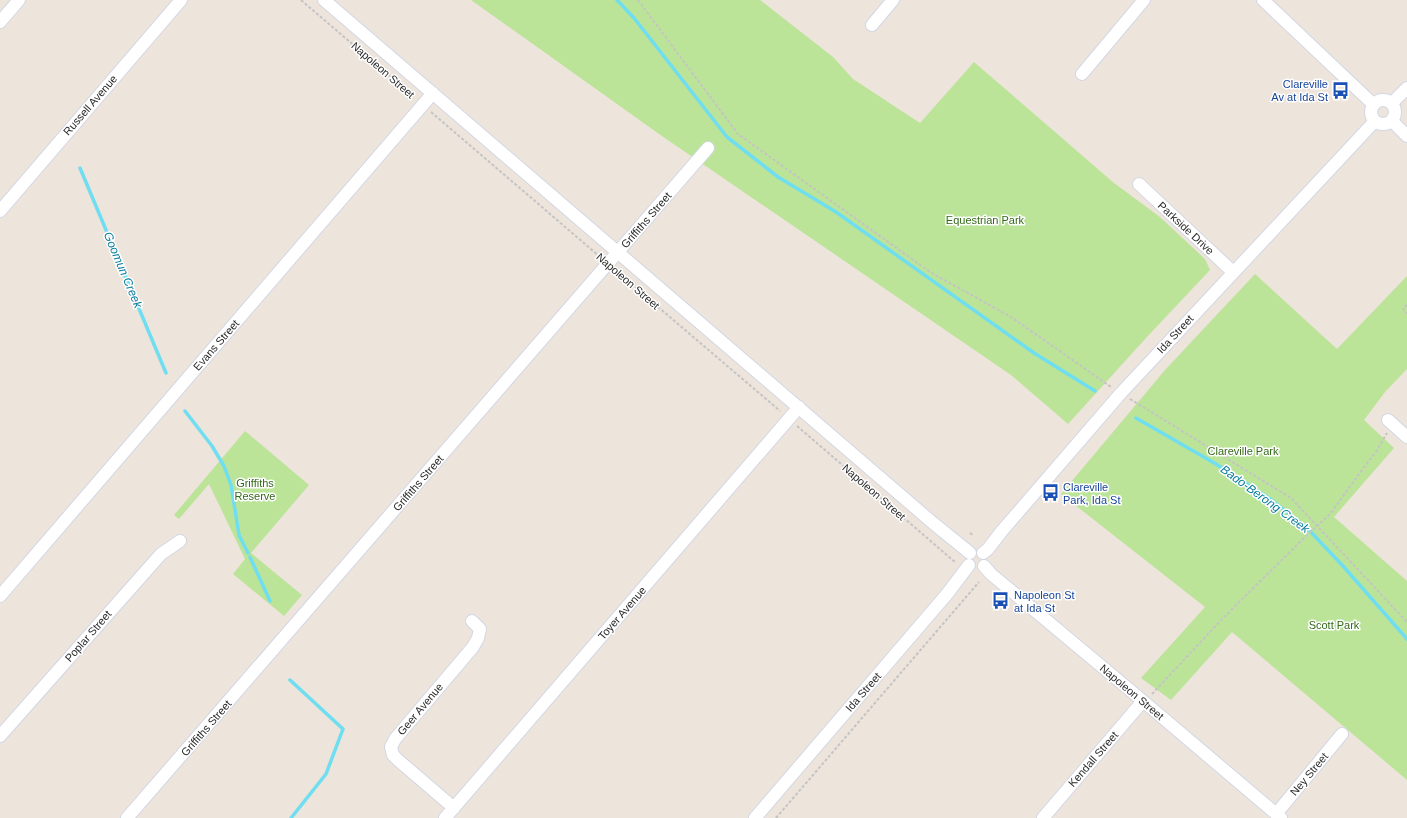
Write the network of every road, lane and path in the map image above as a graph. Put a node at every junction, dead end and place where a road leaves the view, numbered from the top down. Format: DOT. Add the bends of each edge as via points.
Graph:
graph roads {
  1 [pos="19,0"];
  2 [pos="181,0"];
  3 [pos="301,0"];
  4 [pos="324,0"];
  5 [pos="638,0"];
  6 [pos="893,0"];
  7 [pos="1144,0"];
  8 [pos="1263,0"];
  9 [pos="0,22"];
  10 [pos="872,25"];
  11 [pos="1082,74"];
  12 [pos="1407,88"];
  13 [pos="433,93"];
  14 [pos="1392,103"];
  15 [pos="423,105"];
  16 [pos="1374,105"];
  17 [pos="1375,121"];
  18 [pos="1392,121"];
  19 [pos="1407,136"];
  20 [pos="708,148"];
  21 [pos="1139,184"];
  22 [pos="0,211"];
  23 [pos="618,252"];
  24 [pos="608,264"];
  25 [pos="1233,272"];
  26 [pos="1407,305"];
  27 [pos="1407,313"];
  28 [pos="1121,393"];
  29 [pos="799,407"];
  30 [pos="789,419"];
  31 [pos="1390,422"];
  32 [pos="1407,437"];
  33 [pos="1317,527"];
  34 [pos="970,533"];
  35 [pos="974,536"];
  36 [pos="180,541"];
  37 [pos="983,553"];
  38 [pos="970,559"];
  39 [pos="955,562"];
  40 [pos="984,566"];
  41 [pos="979,582"];
  42 [pos="0,596"];
  43 [pos="472,620"];
  44 [pos="1407,622"];
  45 [pos="1143,701"];
  46 [pos="1342,734"];
  47 [pos="0,736"];
  48 [pos="454,808"];
  49 [pos="1278,816"];
  50 [pos="127,818"];
  51 [pos="445,818"];
  52 [pos="755,818"];
  53 [pos="776,818"];
  54 [pos="1043,818"];
  1 -- 9 [label="street"];
  2 -- 22 [label="street, Russell Avenue"];
  3 -- 15 [label="path, Napoleon Street"];
  4 -- 13 [label="street, Napoleon Street"];
  5 -- 28 [label="path" via="738,134 930,272 1011,317"];
  6 -- 10 [label="street"];
  7 -- 11 [label="street"];
  8 -- 16 [label="street"];
  12 -- 14 [label="street"];
  13 -- 15 [label="street, Evans Street"];
  13 -- 23 [label="street, Napoleon Street"];
  14 -- 16 [label="street" via="1385,100"];
  14 -- 18 [label="street" via="1396,110"];
  15 -- 24 [label="path, Napoleon Street"];
  15 -- 42 [label="street, Evans Street"];
  16 -- 17 [label="street" via="1371,112"];
  17 -- 18 [label="street" via="1382,124"];
  17 -- 25 [label="street, Ida Street"];
  18 -- 19 [label="street"];
  20 -- 23 [label="street, Griffiths Street"];
  21 -- 25 [label="street, Parkside Drive"];
  23 -- 24 [label="street, Griffiths Street"];
  23 -- 29 [label="street, Napoleon Street"];
  24 -- 30 [label="path, Napoleon Street"];
  24 -- 50 [label="street, Griffiths Street"];
  25 -- 28 [label="street, Ida Street"];
  26 -- 27 [label="path" via="1402,308"];
  28 -- 33 [label="path" via="1291,498"];
  28 -- 37 [label="street, Ida Street"];
  29 -- 30 [label="street, Toyer Avenue"];
  29 -- 38 [label="street, Napoleon Street"];
  30 -- 39 [label="path, Napoleon Street"];
  30 -- 48 [label="street, Toyer Avenue"];
  31 -- 32 [label="street"];
  31 -- 33 [label="path" via="1377,450 1331,514"];
  33 -- 44 [label="path"];
  33 -- 45 [label="path" via="1223,618 1156,691"];
  34 -- 35 [label="path"];
  36 -- 47 [label="street, Poplar Street" via="161,554"];
  37 -- 38 [label="street" via="975,551"];
  37 -- 40 [label="street" via="986,558"];
  38 -- 40 [label="street" via="973,569"];
  38 -- 52 [label="street, Ida Street" via="947,594"];
  40 -- 45 [label="street, Napoleon Street"];
  41 -- 53 [label="path, Ida Street"];
  43 -- 48 [label="street, Geer Avenue" via="480,629 473,647 391,747 398,760"];
  45 -- 49 [label="street, Napoleon Street"];
  45 -- 54 [label="street, Kendall Street"];
  46 -- 49 [label="street, Ney Street"];
  48 -- 51 [label="street, Toyer Avenue"];
}
